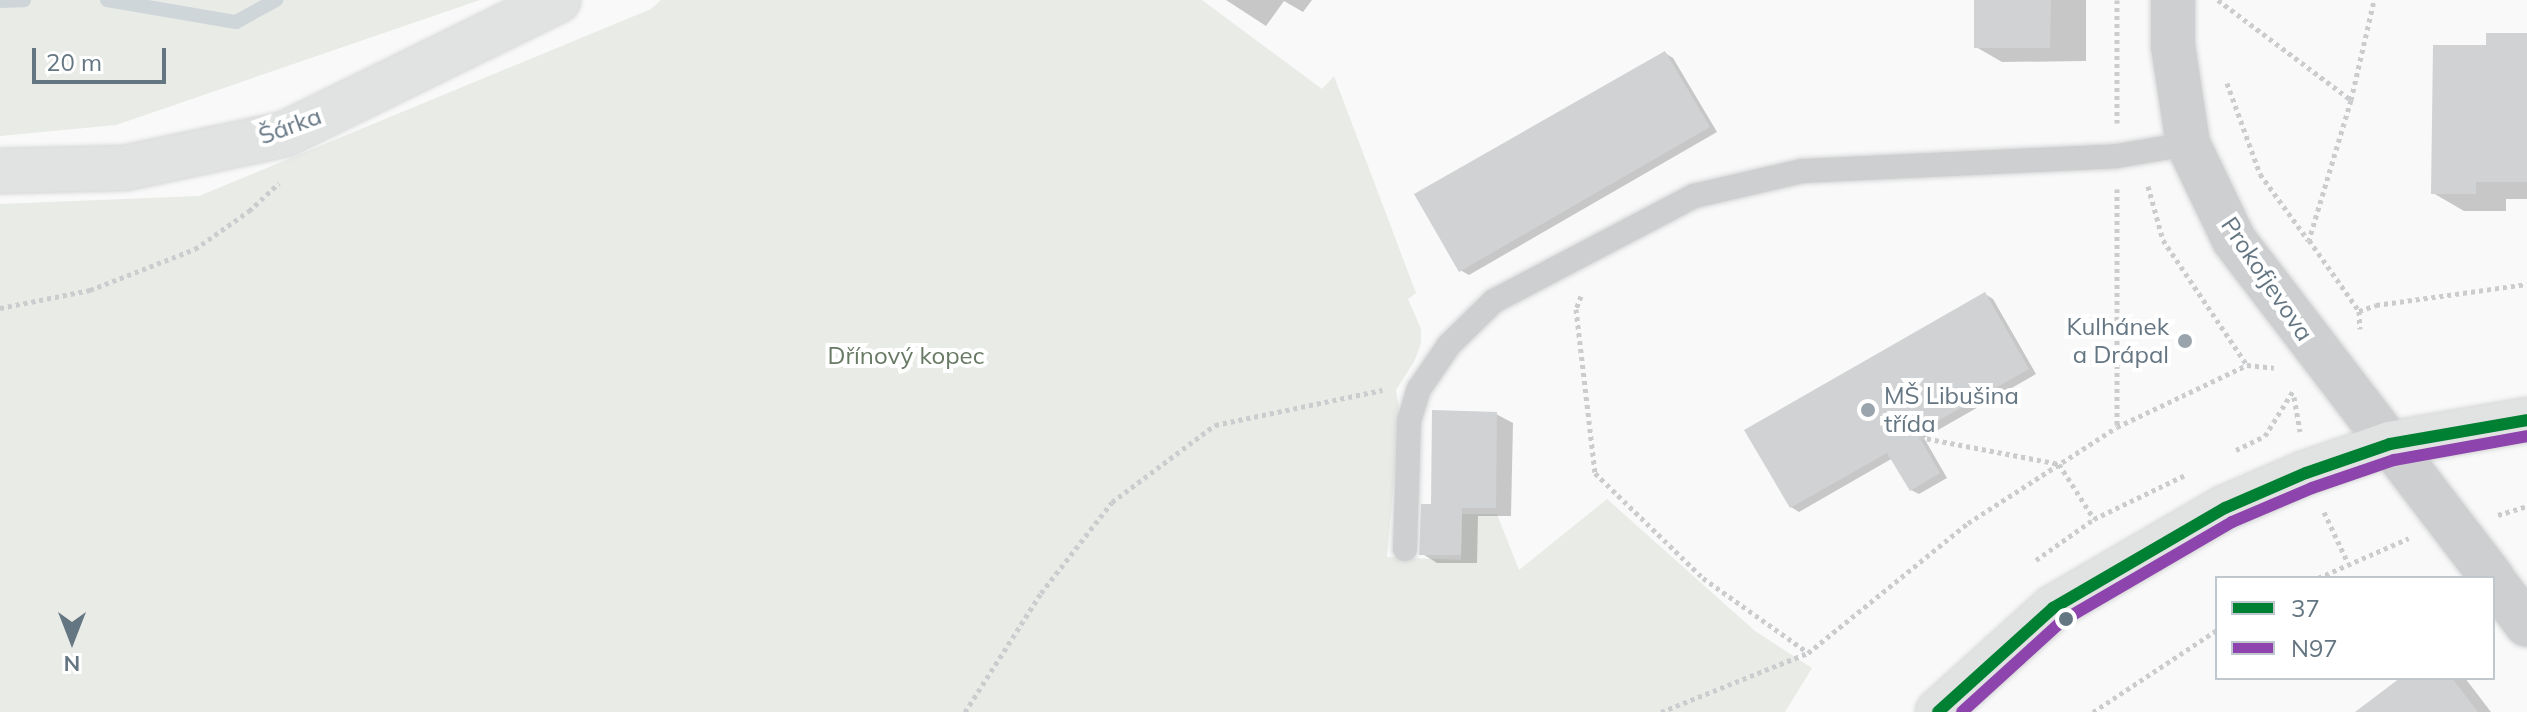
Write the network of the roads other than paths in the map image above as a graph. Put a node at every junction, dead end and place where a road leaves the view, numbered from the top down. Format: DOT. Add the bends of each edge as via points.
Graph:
graph roads {
  1 [pos="558,0"];
  2 [pos="2173,0"];
  3 [pos="2188,144"];
  4 [pos="0,171"];
  5 [pos="2527,420"];
  6 [pos="2390,444"];
  7 [pos="1405,549"];
  8 [pos="2490,576"];
  9 [pos="2495,583"];
  10 [pos="2527,625"];
  11 [pos="1938,712"];
  1 -- 4 [label="street, Šárka" via="285,134 125,168"];
  2 -- 3 [label="street, Prokofjevova" via="2173,46"];
  3 -- 6 [label="street, Prokofjevova" via="2234,240"];
  3 -- 7 [label="lane" via="2128,155 1802,171 1694,196 1494,301 1449,345 1419,389 1409,421"];
  5 -- 6 [label="street"];
  6 -- 8 [label="street, Prokofjevova"];
  6 -- 11 [label="street" via="2225,508 2085,587 2039,620"];
  9 -- 10 [label="street, Prokofjevova"];
}
